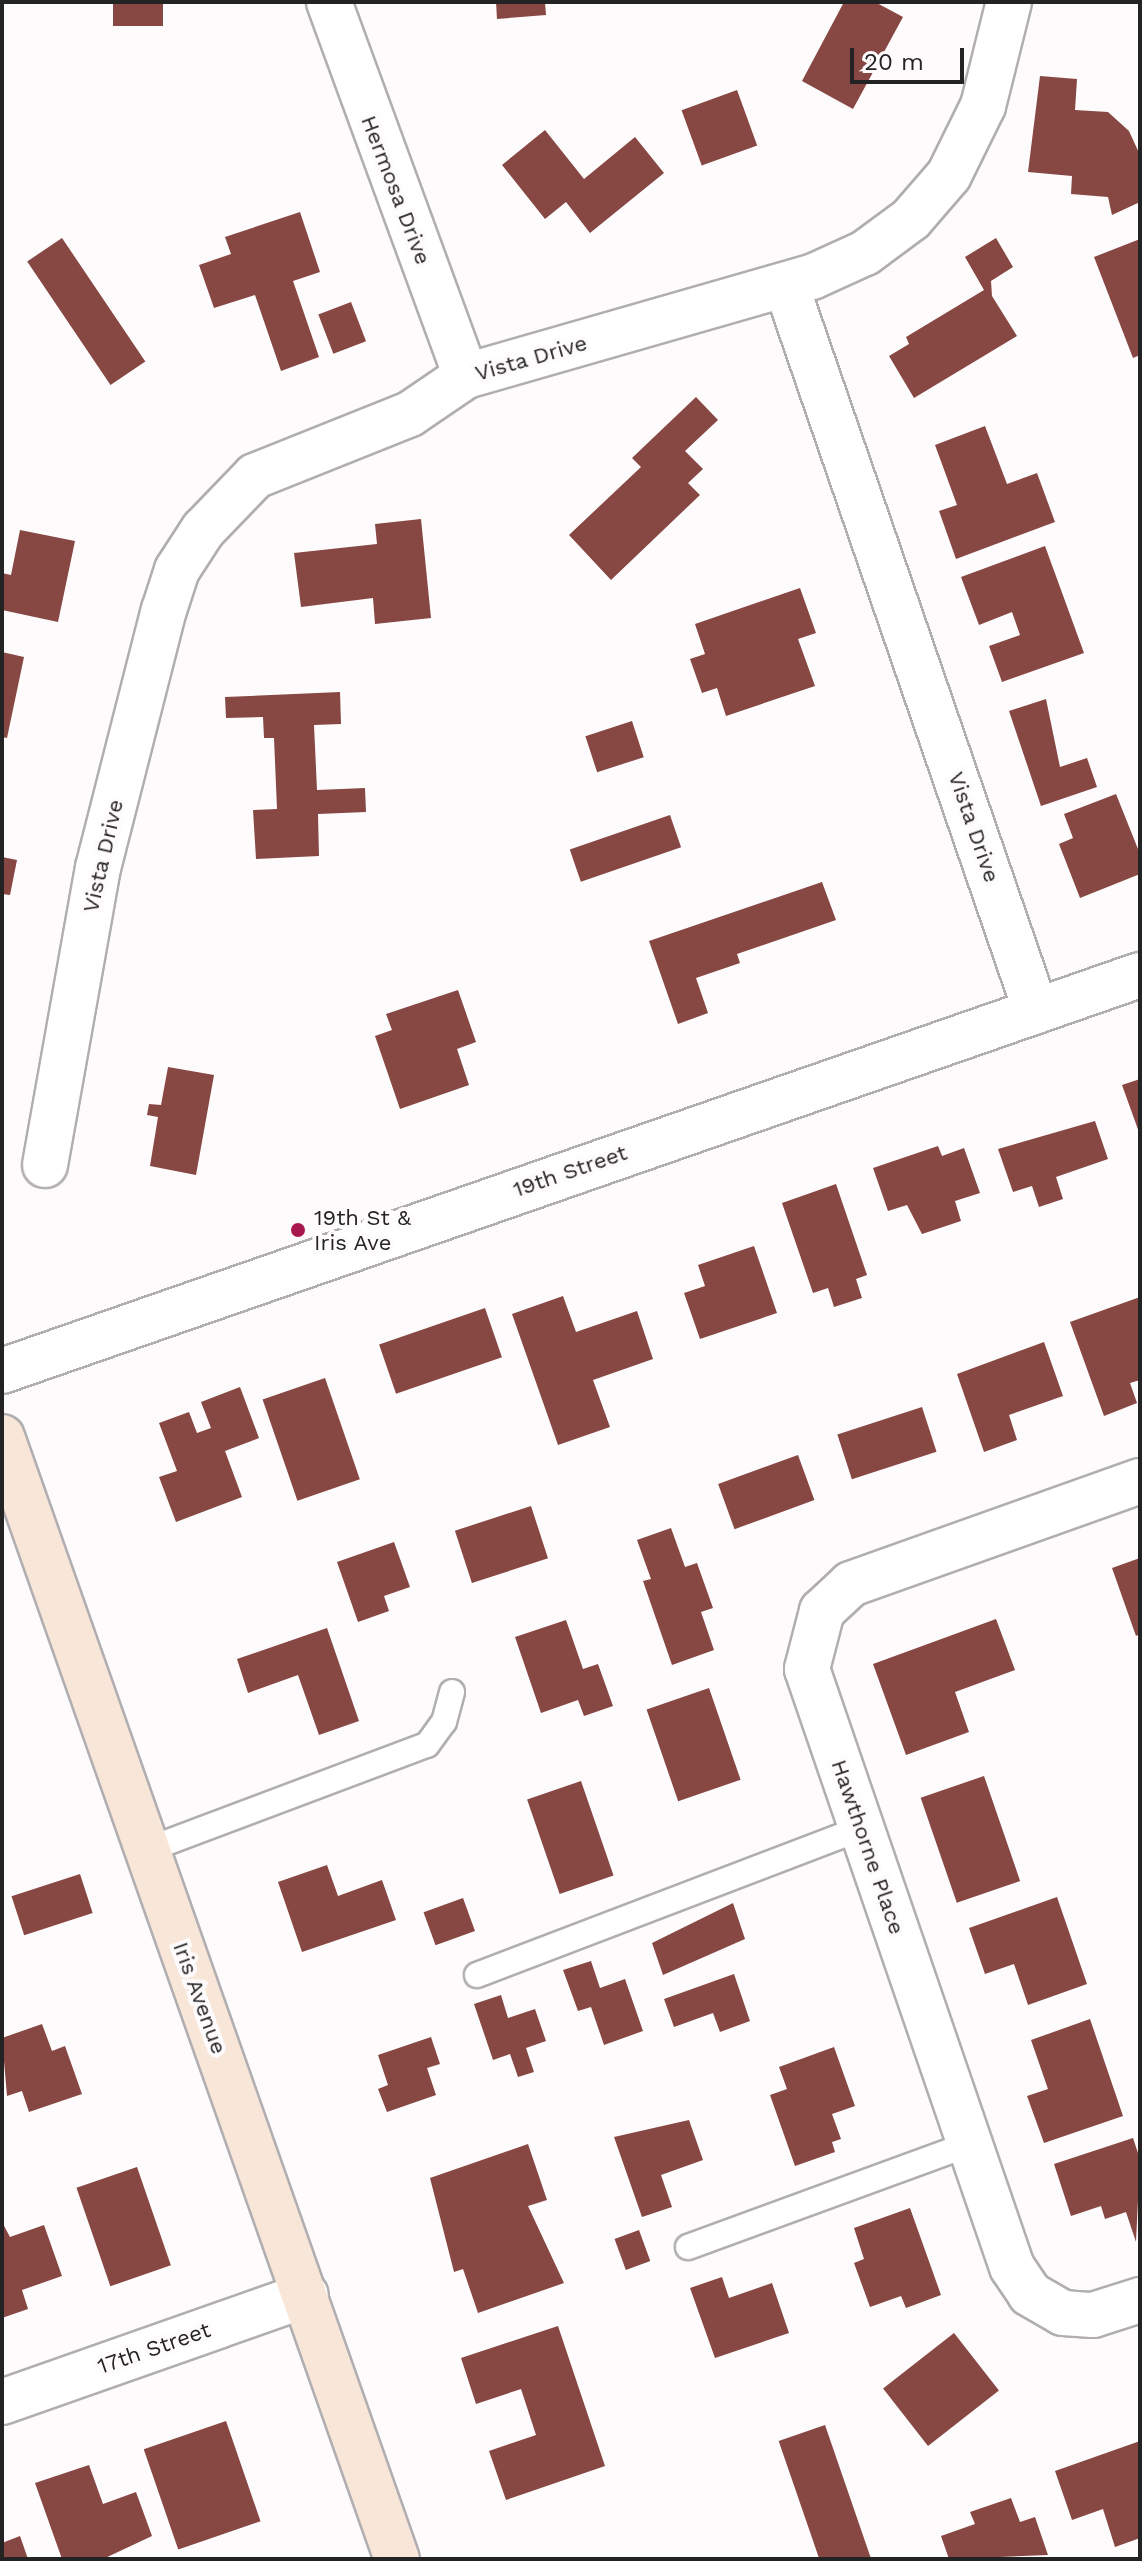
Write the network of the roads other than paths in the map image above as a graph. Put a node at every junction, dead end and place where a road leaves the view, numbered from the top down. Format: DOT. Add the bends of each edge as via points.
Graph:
graph roads {
  1 [pos="329,2"];
  2 [pos="1009,2"];
  3 [pos="786,285"];
  4 [pos="466,376"];
  5 [pos="1140,975"];
  6 [pos="1036,1011"];
  7 [pos="45,1165"];
  8 [pos="2,1371"];
  9 [pos="2,1437"];
  10 [pos="1140,1481"];
  11 [pos="452,1692"];
  12 [pos="861,1828"];
  13 [pos="147,1850"];
  14 [pos="477,1975"];
  15 [pos="969,2144"];
  16 [pos="688,2247"];
  17 [pos="306,2295"];
  18 [pos="1140,2300"];
  19 [pos="2,2402"];
  20 [pos="397,2559"];
  1 -- 4 [label="street, Hermosa Drive"];
  2 -- 3 [label="street" via="983,106 949,175 911,219 865,253"];
  3 -- 4 [label="street, Vista Drive"];
  3 -- 6 [label="street, Vista Drive"];
  4 -- 7 [label="street, Vista Drive" via="410,414 255,476 203,530 177,570 98,868"];
  5 -- 6 [label="street, 19th Street"];
  6 -- 8 [label="street, 19th Street"];
  9 -- 13 [label="main road, Iris Avenue"];
  10 -- 12 [label="street, Hawthorne Place" via="851,1584 822,1611 807,1669"];
  11 -- 13 [label="lane" via="444,1722 427,1745"];
  12 -- 14 [label="lane"];
  12 -- 15 [label="street, Hawthorne Place"];
  13 -- 17 [label="main road, Iris Avenue"];
  15 -- 16 [label="lane"];
  15 -- 18 [label="street, Hawthorne Place" via="1012,2267 1030,2294 1063,2313 1093,2315"];
  17 -- 19 [label="street, 17th Street"];
  17 -- 20 [label="main road, Iris Avenue"];
}
